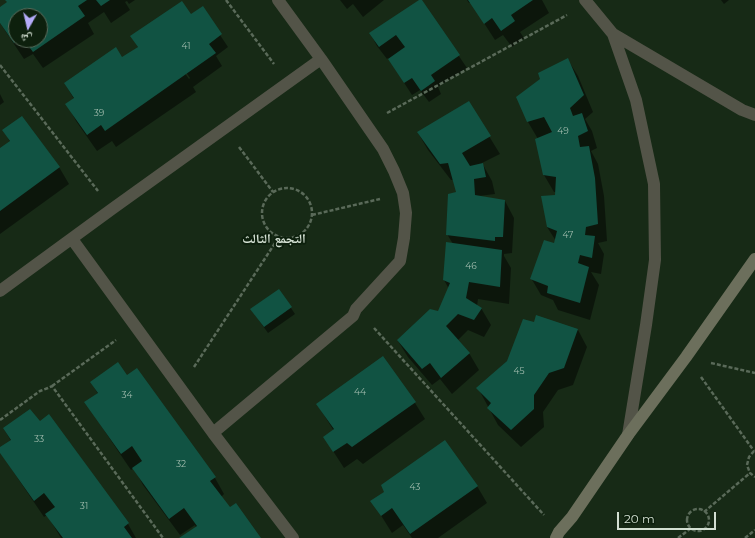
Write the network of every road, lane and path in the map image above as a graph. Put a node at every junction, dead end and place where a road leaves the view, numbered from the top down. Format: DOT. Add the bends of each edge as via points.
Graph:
graph roads {
  1 [pos="226,0"];
  2 [pos="278,0"];
  3 [pos="586,2"];
  4 [pos="613,34"];
  5 [pos="321,59"];
  6 [pos="0,66"];
  7 [pos="288,82"];
  8 [pos="755,115"];
  9 [pos="366,125"];
  10 [pos="225,128"];
  11 [pos="273,192"];
  12 [pos="403,193"];
  13 [pos="112,209"];
  14 [pos="312,215"];
  15 [pos="279,237"];
  16 [pos="72,239"];
  17 [pos="755,259"];
  18 [pos="0,291"];
  19 [pos="356,309"];
  20 [pos="136,326"];
  21 [pos="686,357"];
  22 [pos="755,373"];
  23 [pos="52,386"];
  24 [pos="181,388"];
  25 [pos="0,420"];
  26 [pos="213,433"];
  27 [pos="628,435"];
  28 [pos="755,451"];
  29 [pos="750,473"];
  30 [pos="755,477"];
  31 [pos="704,512"];
  32 [pos="690,529"];
  33 [pos="755,530"];
  34 [pos="557,535"];
  35 [pos="163,538"];
  36 [pos="293,538"];
  37 [pos="678,538"];
  38 [pos="745,538"];
  1 -- 7 [label="path"];
  2 -- 5 [label="street"];
  3 -- 4 [label="street"];
  3 -- 9 [label="path"];
  4 -- 8 [label="street" via="742,110"];
  4 -- 27 [label="street" via="636,100 654,184 655,260"];
  5 -- 7 [label="street"];
  5 -- 9 [label="street"];
  6 -- 13 [label="path"];
  7 -- 10 [label="street"];
  9 -- 12 [label="street" via="383,149"];
  10 -- 11 [label="path"];
  10 -- 13 [label="street"];
  11 -- 14 [label="path" via="283,188 295,189 304,194 311,204"];
  11 -- 15 [label="path" via="265,200 261,211 262,222 269,231"];
  12 -- 14 [label="path"];
  12 -- 19 [label="street" via="406,213 400,261"];
  13 -- 16 [label="street"];
  14 -- 15 [label="path" via="309,226 301,234 290,238"];
  15 -- 24 [label="path"];
  16 -- 18 [label="street"];
  16 -- 20 [label="street"];
  17 -- 21 [label="street"];
  19 -- 26 [label="street" via="353,316"];
  19 -- 34 [label="path"];
  20 -- 23 [label="path"];
  20 -- 24 [label="street"];
  21 -- 22 [label="path"];
  21 -- 27 [label="street"];
  21 -- 28 [label="path"];
  23 -- 25 [label="path" via="40,390"];
  23 -- 35 [label="path"];
  24 -- 26 [label="street"];
  26 -- 36 [label="street"];
  27 -- 34 [label="street"];
  28 -- 29 [label="path" via="749,457 747,465"];
  29 -- 30 [label="path"];
  29 -- 31 [label="path"];
  31 -- 32 [label="path" via="692,511 687,516"];
  31 -- 32 [label="path" via="708,518 708,525 703,530"];
  32 -- 37 [label="path"];
  33 -- 38 [label="path"];
}
